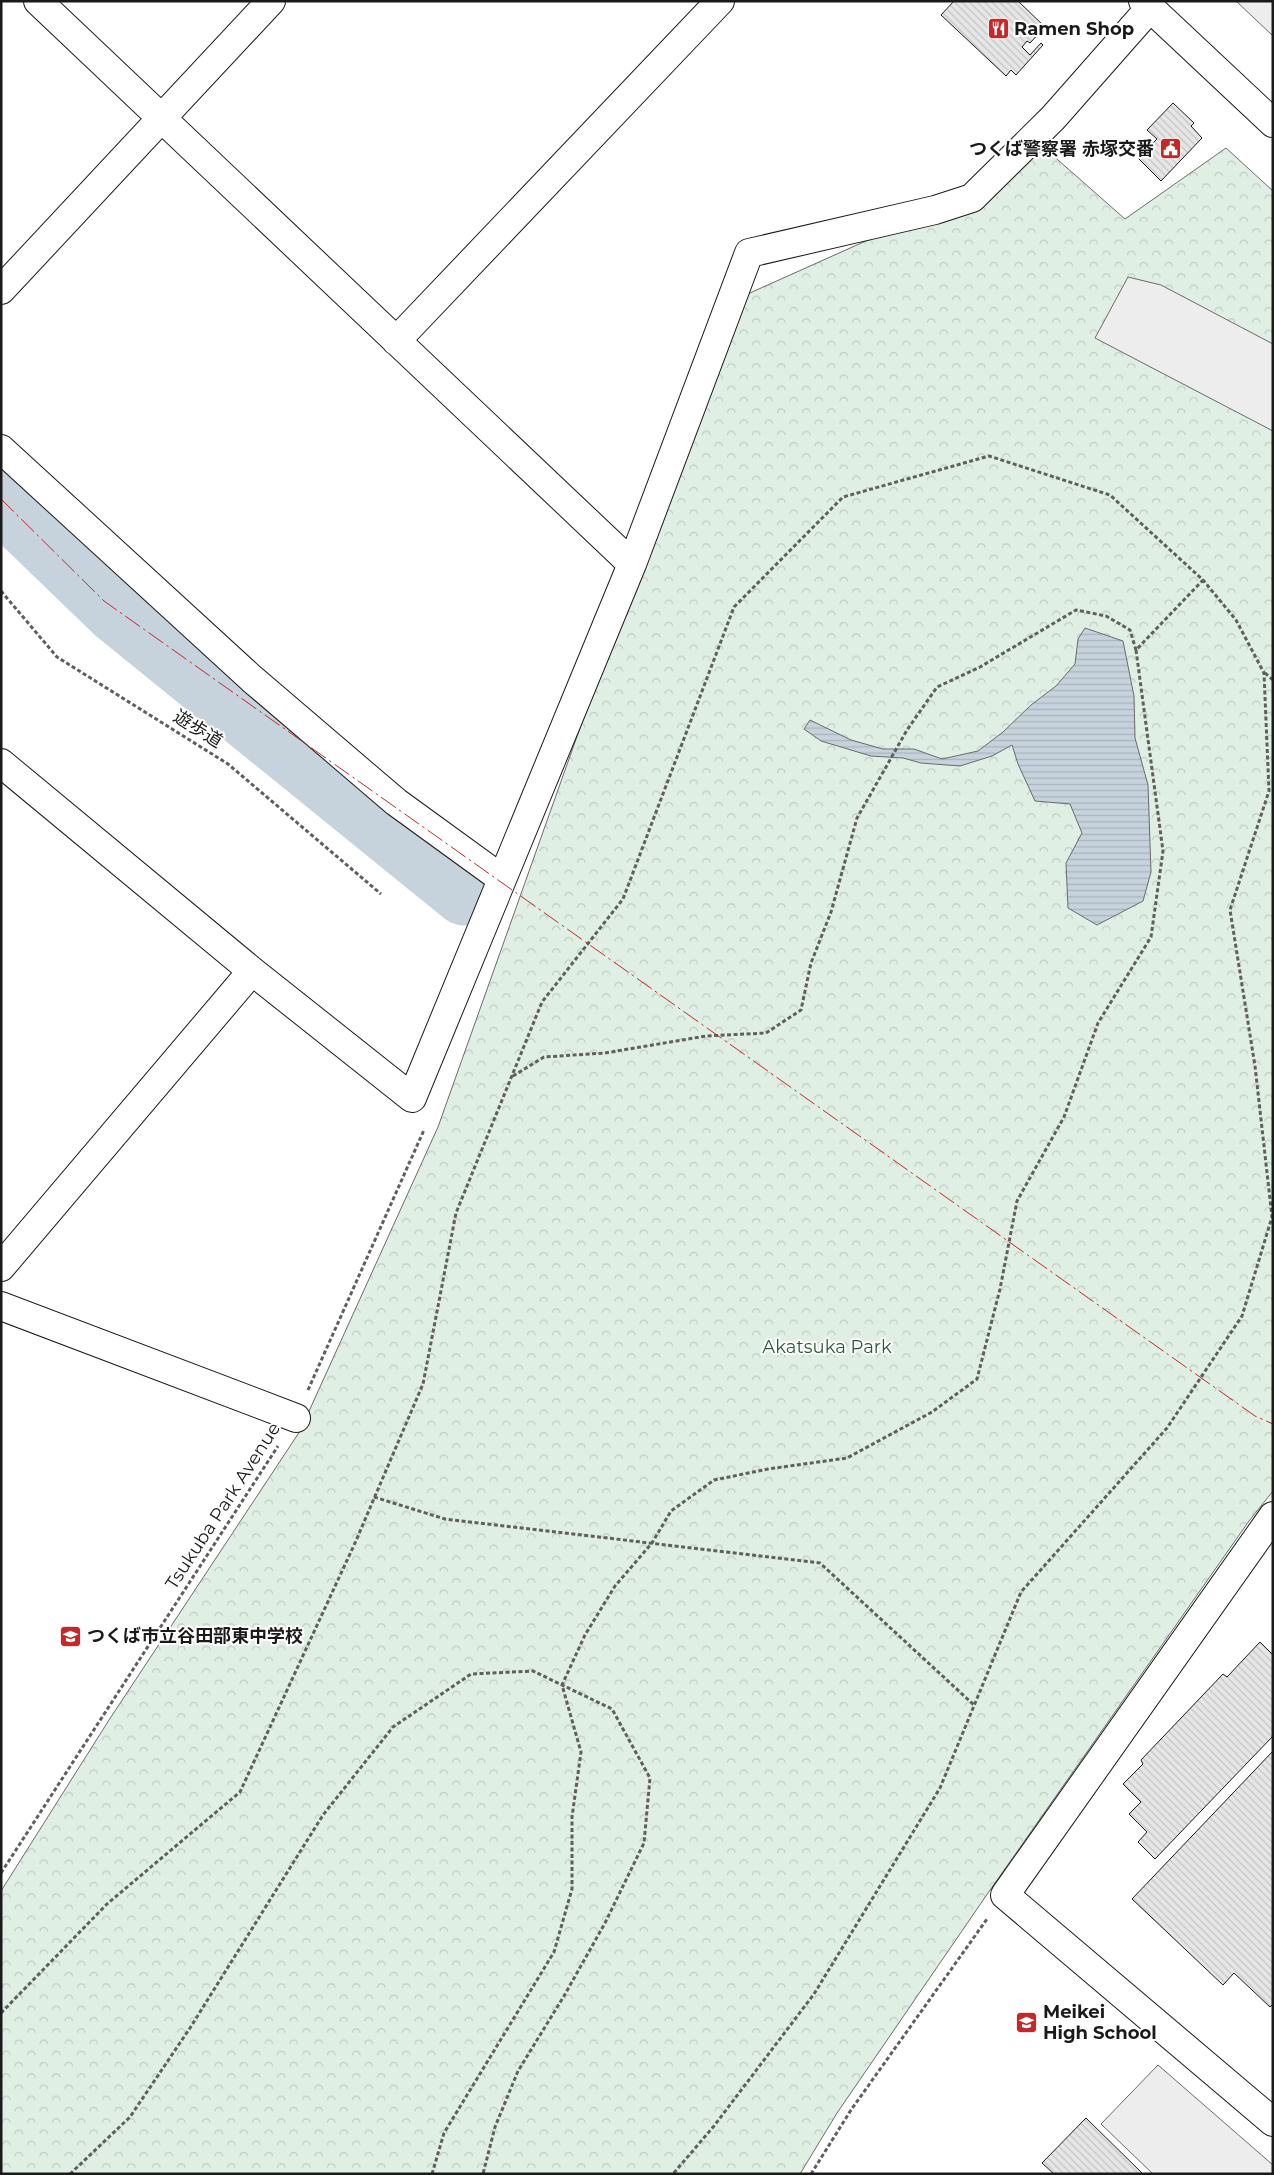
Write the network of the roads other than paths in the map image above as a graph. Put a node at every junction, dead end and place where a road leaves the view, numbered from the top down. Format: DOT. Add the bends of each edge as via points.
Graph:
graph roads {
  1 [pos="38,1"];
  2 [pos="271,1"];
  3 [pos="720,1"];
  4 [pos="1146,4"];
  5 [pos="161,119"];
  6 [pos="1273,122"];
  7 [pos="1,290"];
  8 [pos="396,341"];
  9 [pos="1,449"];
  10 [pos="632,564"];
  11 [pos="1,763"];
  12 [pos="502,879"];
  13 [pos="252,971"];
  14 [pos="1,1267"];
  15 [pos="1,1306"];
  16 [pos="296,1418"];
  17 [pos="1273,1516"];
  18 [pos="1273,2122"];
  1 -- 5 [label="main road"];
  2 -- 5 [label="main road"];
  3 -- 8 [label="main road"];
  4 -- 6 [label="main road"];
  4 -- 10 [label="main road" via="1053,118 972,198 935,210 749,252"];
  5 -- 7 [label="main road"];
  5 -- 8 [label="main road"];
  8 -- 10 [label="main road"];
  9 -- 12 [label="main road" via="252,679 396,802"];
  10 -- 12 [label="main road"];
  11 -- 13 [label="main road"];
  12 -- 13 [label="main road" via="412,1098"];
  13 -- 14 [label="main road"];
  15 -- 16 [label="main road"];
  17 -- 18 [label="main road" via="1004,1895"];
}
